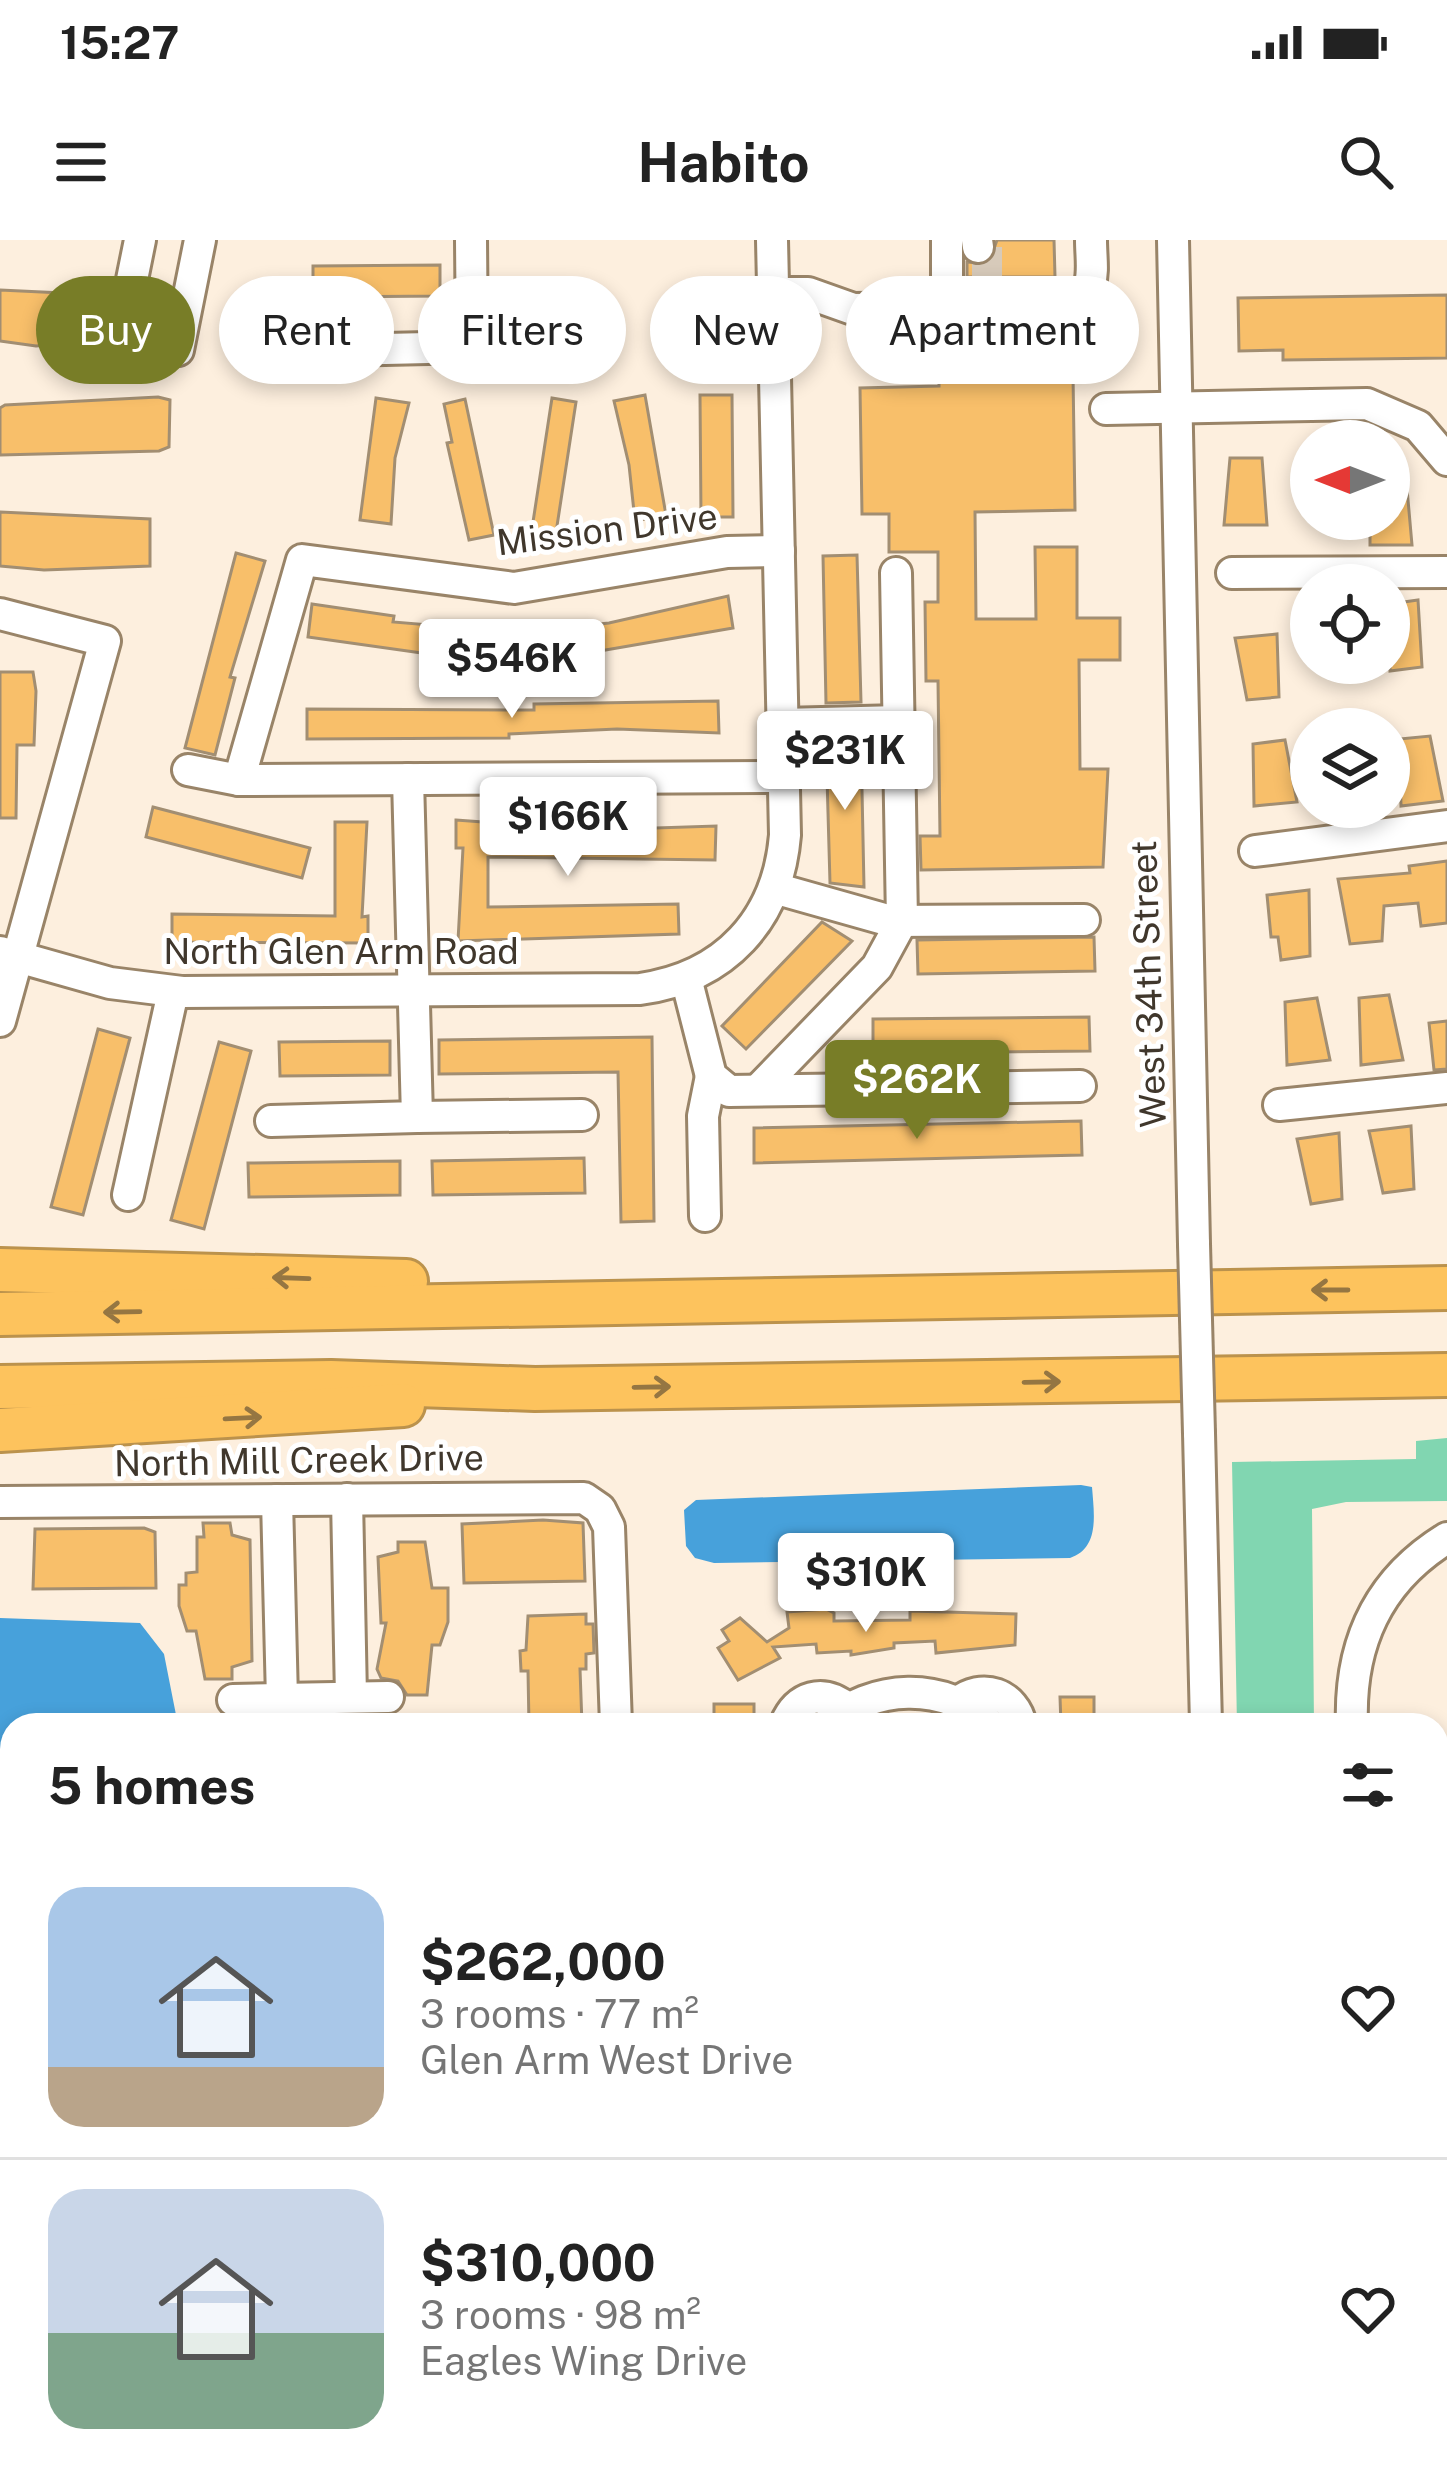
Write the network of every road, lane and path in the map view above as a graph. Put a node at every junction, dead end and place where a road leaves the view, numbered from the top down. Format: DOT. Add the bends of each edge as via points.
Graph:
graph roads {
  1 [pos="140,240"];
  2 [pos="200,240"];
  3 [pos="471,240"];
  4 [pos="772,240"];
  5 [pos="1090,240"];
  6 [pos="1173,240"];
  7 [pos="973,268"];
  8 [pos="773,276"];
  9 [pos="822,298"];
  10 [pos="394,349"];
  11 [pos="776,384"];
  12 [pos="1177,407"];
  13 [pos="1106,409"];
  14 [pos="1447,460"];
  15 [pos="779,551"];
  16 [pos="896,572"];
  17 [pos="1447,572"];
  18 [pos="1232,573"];
  19 [pos="0,614"];
  20 [pos="900,721"];
  21 [pos="783,724"];
  22 [pos="188,770"];
  23 [pos="784,776"];
  24 [pos="408,779"];
  25 [pos="238,780"];
  26 [pos="1447,826"];
  27 [pos="1255,851"];
  28 [pos="774,888"];
  29 [pos="1084,920"];
  30 [pos="902,921"];
  31 [pos="9,954"];
  32 [pos="686,978"];
  33 [pos="415,991"];
  34 [pos="173,992"];
  35 [pos="0,1022"];
  36 [pos="711,1076"];
  37 [pos="1079,1086"];
  38 [pos="1447,1088"];
  39 [pos="758,1090"];
  40 [pos="1279,1105"];
  41 [pos="582,1115"];
  42 [pos="417,1117"];
  43 [pos="271,1120"];
  44 [pos="128,1195"];
  45 [pos="705,1216"];
  46 [pos="0,1270"];
  47 [pos="1447,1288"];
  48 [pos="1037,1295"];
  49 [pos="0,1314"];
  50 [pos="1447,1376"];
  51 [pos="0,1387"];
  52 [pos="535,1389"];
  53 [pos="0,1430"];
  54 [pos="347,1499"];
  55 [pos="277,1500"];
  56 [pos="0,1502"];
  57 [pos="1442,1552"];
  58 [pos="351,1697"];
  59 [pos="388,1697"];
  60 [pos="282,1699"];
  61 [pos="233,1700"];
  62 [pos="958,1702"];
  63 [pos="616,1713"];
  64 [pos="791,1713"];
  65 [pos="836,1713"];
  66 [pos="848,1713"];
  67 [pos="973,1713"];
  68 [pos="1018,1713"];
  69 [pos="1206,1713"];
  70 [pos="1352,1713"];
  1 -- 2 [label="street" via="121,339 178,350"];
  3 -- 10 [label="street" via="472,347"];
  4 -- 8 [label="street"];
  5 -- 7 [label="street" via="1086,296 1068,306"];
  6 -- 12 [label="street, West 34th Street"];
  7 -- 9 [label="street" via="853,309"];
  11 -- 15 [label="street"];
  12 -- 13 [label="street"];
  12 -- 14 [label="street" via="1367,404 1418,426"];
  12 -- 69 [label="street, West 34th Street, bridge"];
  15 -- 21 [label="street"];
  15 -- 25 [label="street, Mission Drive" via="727,552 514,588 302,560"];
  16 -- 20 [label="street"];
  17 -- 18 [label="street"];
  19 -- 31 [label="street" via="105,641"];
  20 -- 21 [label="street"];
  20 -- 30 [label="street"];
  21 -- 23 [label="street"];
  22 -- 25 [label="street"];
  23 -- 24 [label="street"];
  23 -- 28 [label="street"];
  24 -- 25 [label="street"];
  24 -- 33 [label="street"];
  26 -- 27 [label="street"];
  28 -- 30 [label="street"];
  28 -- 32 [label="street" via="744,940"];
  29 -- 30 [label="street"];
  30 -- 39 [label="street" via="877,967"];
  31 -- 34 [label="street, North Glen Arm Road"];
  31 -- 35 [label="street"];
  32 -- 33 [label="street, North Glen Arm Road" via="628,989"];
  32 -- 36 [label="street"];
  33 -- 34 [label="street, North Glen Arm Road"];
  33 -- 42 [label="street"];
  34 -- 44 [label="street"];
  36 -- 39 [label="street" via="730,1090"];
  36 -- 45 [label="street" via="703,1116"];
  37 -- 39 [label="street"];
  38 -- 40 [label="street"];
  41 -- 42 [label="street"];
  42 -- 43 [label="street"];
  48 -- 46 [label="highway, one-way" via="675,1279"];
  47 -- 48 [label="highway, one-way"];
  48 -- 49 [label="highway, one-way"];
  52 -- 50 [label="highway, one-way"];
  51 -- 52 [label="highway" via="332,1382"];
  53 -- 52 [label="highway, one-way" via="333,1413"];
  54 -- 55 [label="street, North Mill Creek Drive"];
  54 -- 58 [label="street"];
  54 -- 63 [label="street, North Mill Creek Drive" via="575,1497 596,1505 609,1527"];
  55 -- 56 [label="street, North Mill Creek Drive"];
  55 -- 60 [label="street"];
  57 -- 70 [label="street" via="1408,1566 1379,1602 1352,1678"];
  58 -- 59 [label="street"];
  58 -- 60 [label="street"];
  60 -- 61 [label="street"];
  62 -- 66 [label="street" via="905,1692"];
  62 -- 67 [label="street"];
  62 -- 68 [label="street" via="975,1692 1000,1695"];
  64 -- 65 [label="street" via="809,1698 832,1699"];
}
